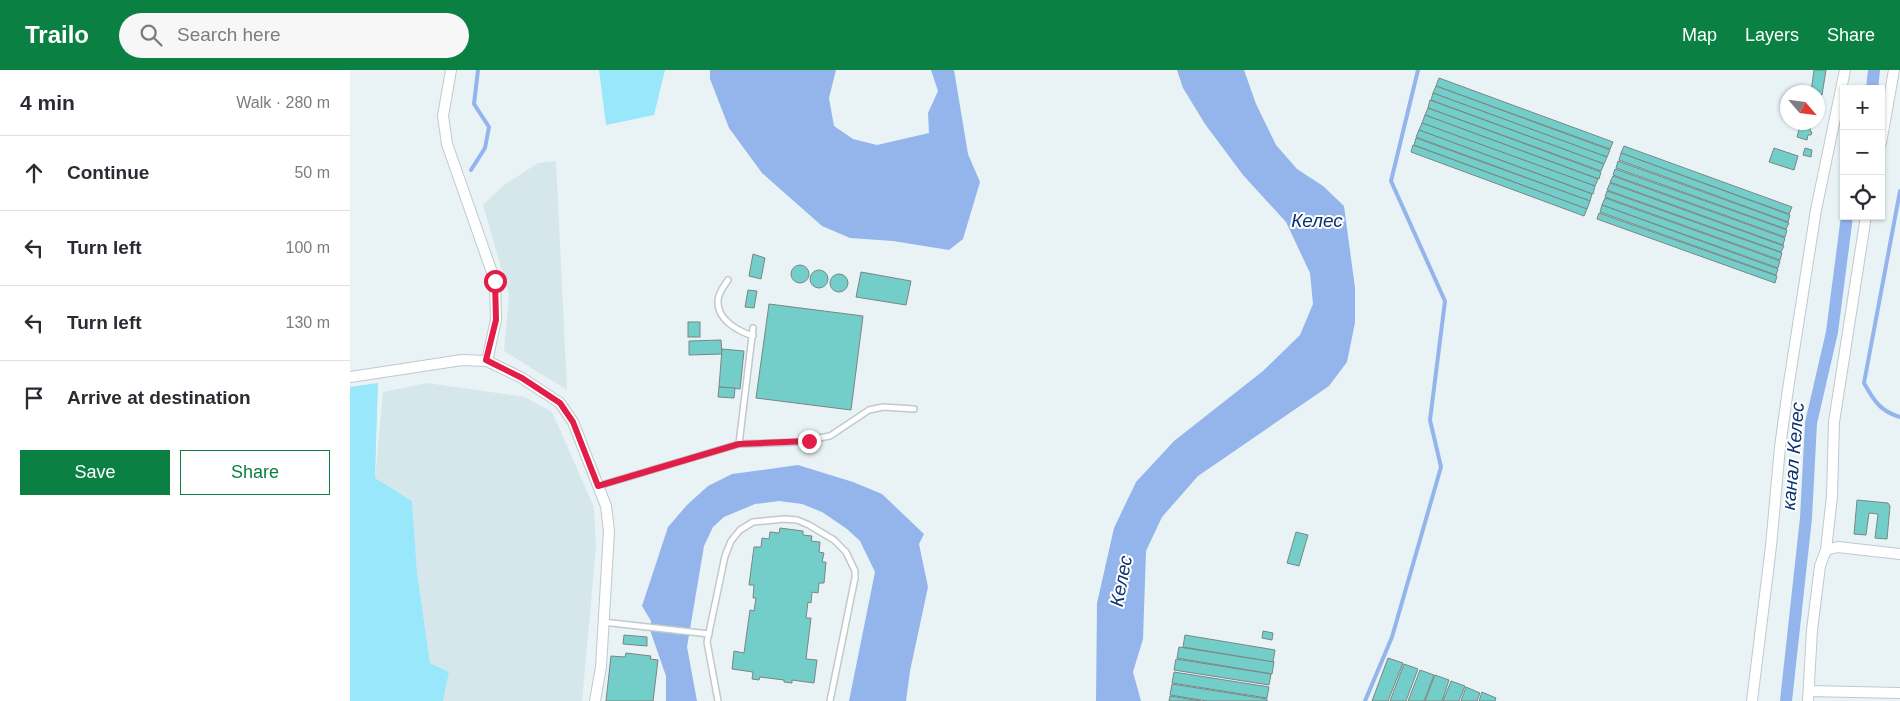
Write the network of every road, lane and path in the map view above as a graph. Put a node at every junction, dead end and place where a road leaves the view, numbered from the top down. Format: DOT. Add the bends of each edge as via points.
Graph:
graph roads {
  1 [pos="451,70"];
  2 [pos="1845,70"];
  3 [pos="1894,70"];
  4 [pos="1883,130"];
  5 [pos="1865,220"];
  6 [pos="728,280"];
  7 [pos="753,328"];
  8 [pos="752,336"];
  9 [pos="486,360"];
  10 [pos="350,377"];
  11 [pos="914,409"];
  12 [pos="739,444"];
  13 [pos="598,486"];
  14 [pos="1826,550"];
  15 [pos="1900,554"];
  16 [pos="603,622"];
  17 [pos="709,634"];
  18 [pos="1900,693"];
  19 [pos="1808,696"];
  20 [pos="596,701"];
  21 [pos="718,701"];
  22 [pos="830,701"];
  23 [pos="1752,701"];
  1 -- 9 [label="street" via="443,116 447,144 495,281 496,320"];
  2 -- 23 [label="street" via="1816,210 1788,389"];
  3 -- 4 [label="street"];
  5 -- 14 [label="street" via="1834,422 1832,496"];
  6 -- 8 [label="lane" via="718,302 721,313 737,330"];
  7 -- 8 [label="lane"];
  8 -- 12 [label="lane"];
  9 -- 10 [label="street" via="462,360"];
  9 -- 13 [label="street" via="522,378 560,403 573,422"];
  11 -- 12 [label="lane" via="883,407 869,410 830,436 814,440"];
  12 -- 13 [label="lane"];
  13 -- 16 [label="street" via="606,506 609,531"];
  14 -- 15 [label="street" via="1838,547"];
  14 -- 19 [label="street" via="1820,566 1812,630"];
  16 -- 17 [label="lane"];
  16 -- 20 [label="street"];
  17 -- 21 [label="lane" via="707,642"];
  17 -- 22 [label="lane" via="725,556 730,541 740,530 753,522 784,519 809,525 834,540 846,552 855,571"];
  18 -- 19 [label="street"];
}
